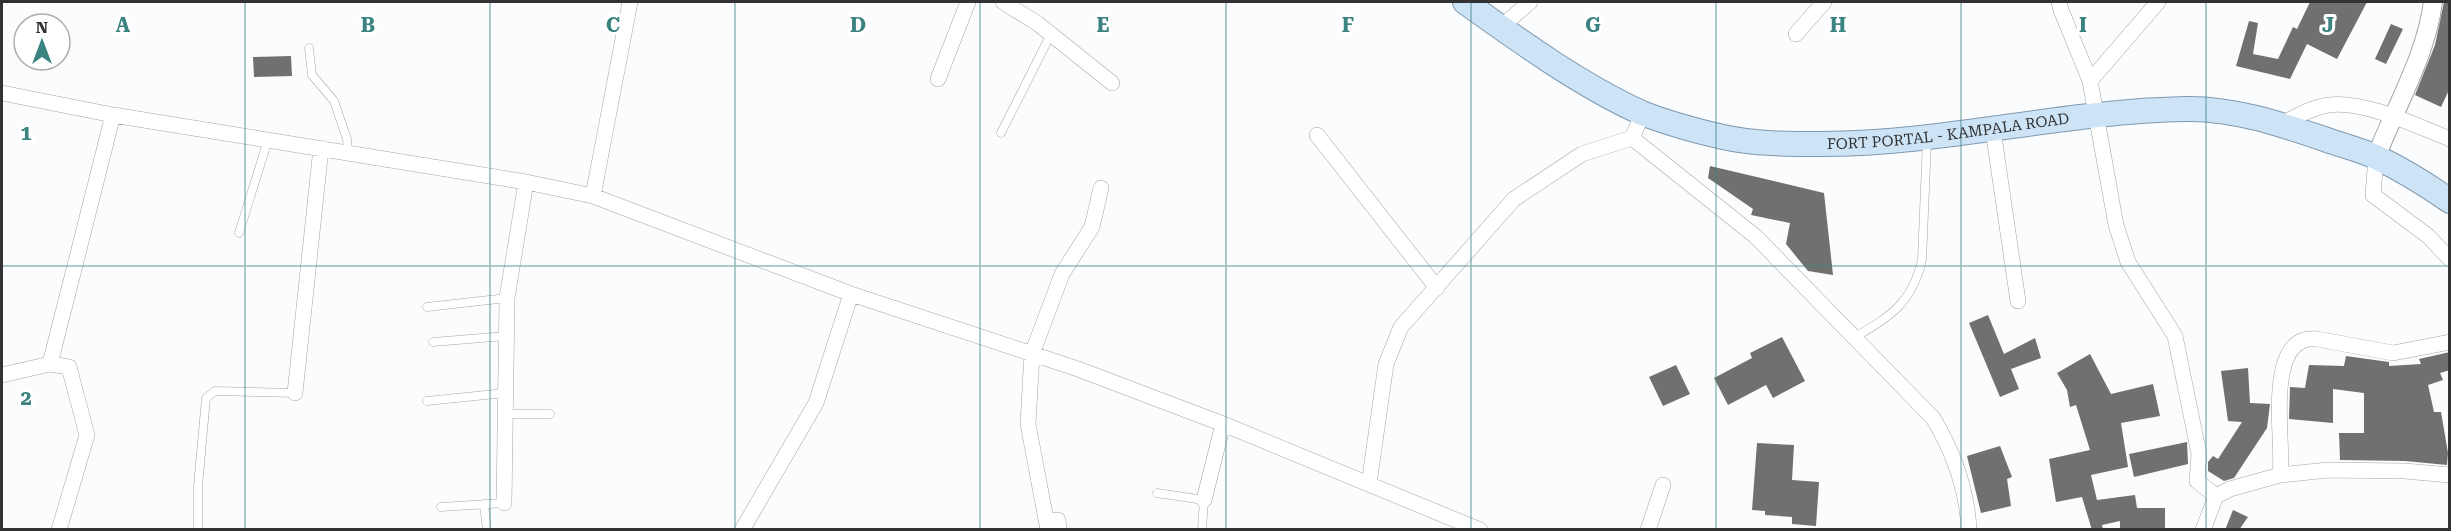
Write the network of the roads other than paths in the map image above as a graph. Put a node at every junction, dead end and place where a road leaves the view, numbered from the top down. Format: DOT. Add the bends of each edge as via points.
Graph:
graph roads {
  1 [pos="630,2"];
  2 [pos="968,2"];
  3 [pos="1003,2"];
  4 [pos="1465,2"];
  5 [pos="1530,2"];
  6 [pos="1824,2"];
  7 [pos="2059,2"];
  8 [pos="2158,2"];
  9 [pos="2433,2"];
  10 [pos="1501,27"];
  11 [pos="1051,34"];
  12 [pos="1796,34"];
  13 [pos="309,48"];
  14 [pos="938,79"];
  15 [pos="2090,81"];
  16 [pos="1112,83"];
  17 [pos="2,93"];
  18 [pos="1643,113"];
  19 [pos="113,115"];
  20 [pos="2097,115"];
  21 [pos="2392,117"];
  22 [pos="2281,124"];
  23 [pos="1993,130"];
  24 [pos="1001,133"];
  25 [pos="1317,135"];
  26 [pos="1632,138"];
  27 [pos="1928,139"];
  28 [pos="2450,139"];
  29 [pos="268,140"];
  30 [pos="321,148"];
  31 [pos="348,153"];
  32 [pos="2376,157"];
  33 [pos="526,182"];
  34 [pos="1101,188"];
  35 [pos="593,196"];
  36 [pos="2450,201"];
  37 [pos="239,233"];
  38 [pos="2450,259"];
  39 [pos="1437,288"];
  40 [pos="851,294"];
  41 [pos="507,298"];
  42 [pos="2018,301"];
  43 [pos="427,307"];
  44 [pos="506,336"];
  45 [pos="1855,337"];
  46 [pos="433,342"];
  47 [pos="2450,342"];
  48 [pos="1032,354"];
  49 [pos="50,364"];
  50 [pos="2,375"];
  51 [pos="295,393"];
  52 [pos="506,393"];
  53 [pos="427,401"];
  54 [pos="505,414"];
  55 [pos="550,414"];
  56 [pos="1223,424"];
  57 [pos="2280,475"];
  58 [pos="2450,475"];
  59 [pos="1369,484"];
  60 [pos="1663,486"];
  61 [pos="1157,493"];
  62 [pos="2216,496"];
  63 [pos="1204,500"];
  64 [pos="504,503"];
  65 [pos="484,504"];
  66 [pos="441,507"];
  67 [pos="1455,524"];
  68 [pos="1047,525"];
  69 [pos="59,530"];
  70 [pos="198,530"];
  71 [pos="487,530"];
  72 [pos="742,530"];
  73 [pos="1059,530"];
  74 [pos="1202,530"];
  75 [pos="1480,530"];
  76 [pos="1648,530"];
  77 [pos="1969,530"];
  78 [pos="2203,530"];
  1 -- 35 [label="street"];
  2 -- 14 [label="street"];
  3 -- 11 [label="street"];
  4 -- 10 [label="main road, FORT PORTAL - KAMPALA ROAD"];
  5 -- 10 [label="street"];
  6 -- 12 [label="street"];
  7 -- 15 [label="street"];
  8 -- 15 [label="street"];
  9 -- 21 [label="street" via="2418,57"];
  10 -- 18 [label="main road, FORT PORTAL - KAMPALA ROAD" via="1583,81"];
  11 -- 16 [label="street"];
  11 -- 24 [label="lane"];
  13 -- 31 [label="lane" via="312,75 334,101"];
  15 -- 20 [label="street"];
  17 -- 19 [label="street"];
  18 -- 26 [label="street"];
  18 -- 27 [label="main road, FORT PORTAL - KAMPALA ROAD" via="1723,137 1791,144"];
  19 -- 29 [label="street"];
  19 -- 49 [label="street"];
  20 -- 22 [label="main road, FORT PORTAL - KAMPALA ROAD" via="2188,109"];
  20 -- 23 [label="main road, FORT PORTAL - KAMPALA ROAD"];
  20 -- 62 [label="street" via="2115,225 2128,262 2175,336 2199,454 2197,481"];
  21 -- 22 [label="street" via="2350,105 2327,105"];
  21 -- 28 [label="street"];
  21 -- 32 [label="street"];
  22 -- 32 [label="main road, FORT PORTAL - KAMPALA ROAD"];
  23 -- 27 [label="main road, FORT PORTAL - KAMPALA ROAD"];
  23 -- 42 [label="street"];
  25 -- 39 [label="street"];
  26 -- 39 [label="street" via="1582,154 1514,199"];
  26 -- 45 [label="street" via="1755,236"];
  27 -- 45 [label="lane" via="1918,279 1889,317"];
  29 -- 30 [label="street"];
  29 -- 37 [label="lane"];
  30 -- 31 [label="street"];
  30 -- 51 [label="street"];
  31 -- 33 [label="street"];
  32 -- 36 [label="main road, FORT PORTAL - KAMPALA ROAD"];
  32 -- 38 [label="street" via="2373,195 2428,236"];
  33 -- 35 [label="street"];
  33 -- 41 [label="street"];
  34 -- 48 [label="street" via="1092,227 1062,274"];
  35 -- 40 [label="street"];
  39 -- 59 [label="street" via="1401,327 1386,364"];
  40 -- 48 [label="street"];
  40 -- 72 [label="street" via="816,403"];
  41 -- 43 [label="lane"];
  41 -- 44 [label="street"];
  44 -- 46 [label="lane"];
  44 -- 52 [label="street"];
  45 -- 77 [label="street" via="1933,418 1949,444 1962,480"];
  47 -- 57 [label="street" via="2393,352 2317,339 2300,341 2292,349 2279,382"];
  48 -- 56 [label="street"];
  48 -- 68 [label="street" via="1028,424"];
  49 -- 50 [label="street"];
  49 -- 69 [label="street" via="69,368 87,435"];
  51 -- 70 [label="lane" via="215,391 206,398"];
  52 -- 53 [label="lane"];
  52 -- 54 [label="street"];
  54 -- 55 [label="lane"];
  54 -- 64 [label="street"];
  56 -- 59 [label="street"];
  56 -- 63 [label="street"];
  57 -- 58 [label="street" via="2328,470"];
  57 -- 62 [label="street"];
  59 -- 67 [label="street"];
  60 -- 76 [label="street"];
  61 -- 63 [label="lane"];
  62 -- 78 [label="street"];
  63 -- 74 [label="lane"];
  64 -- 65 [label="lane"];
  65 -- 66 [label="lane"];
  65 -- 71 [label="lane"];
  67 -- 75 [label="street"];
  68 -- 73 [label="street" via="1058,520"];
}
